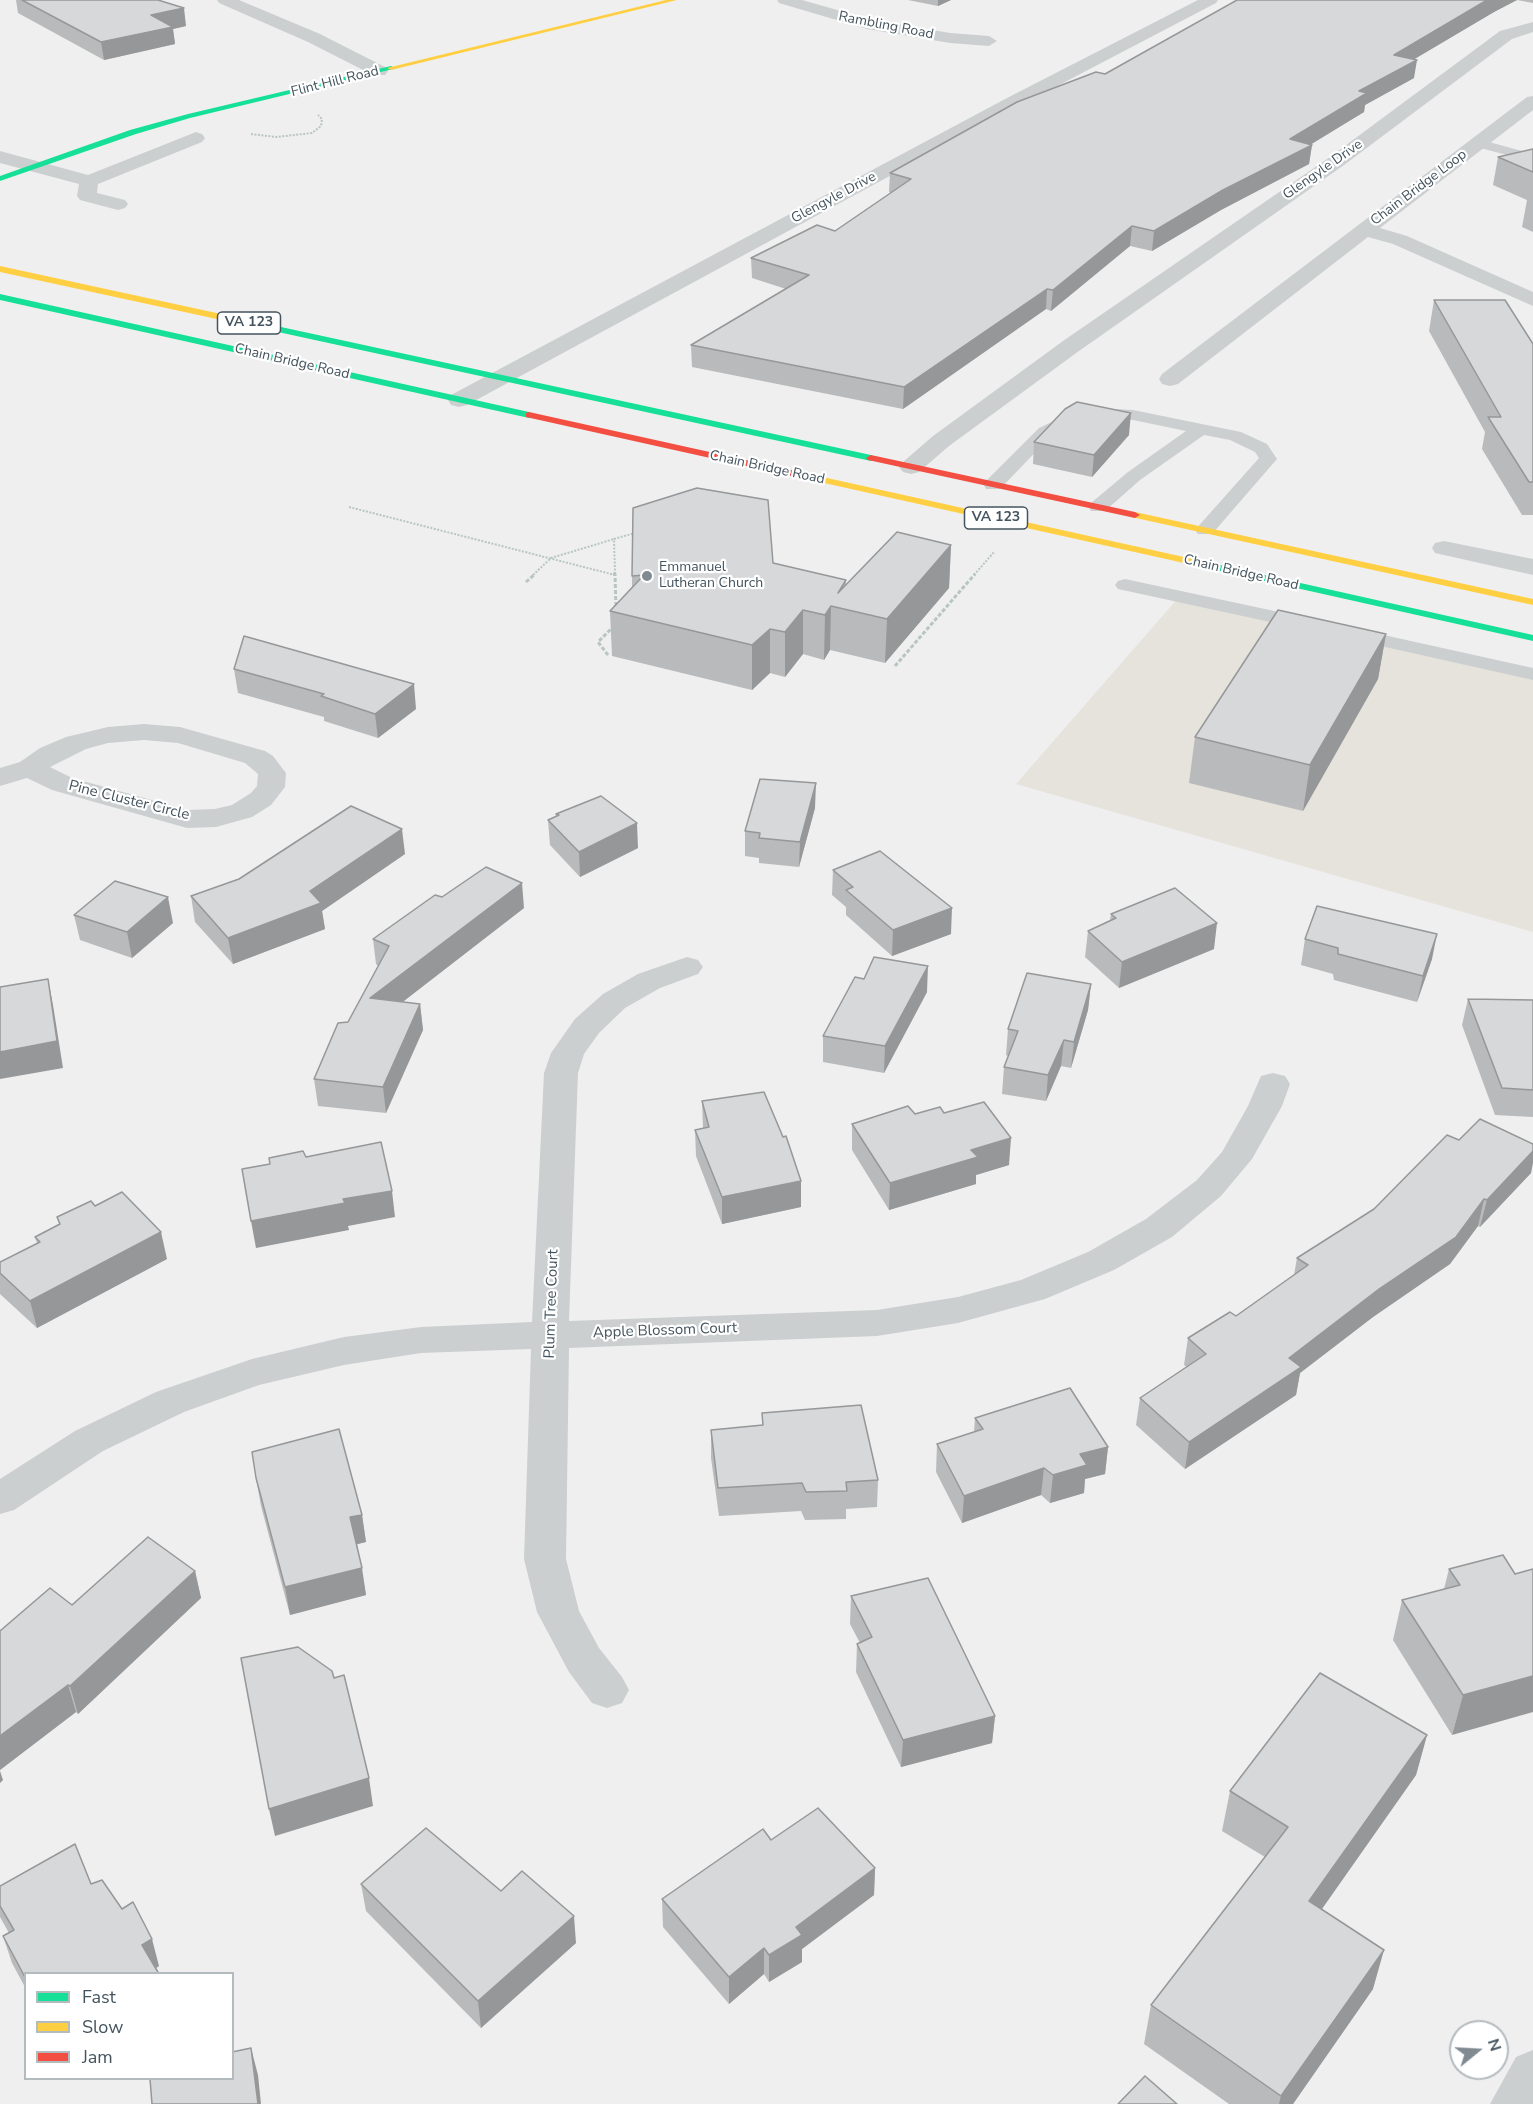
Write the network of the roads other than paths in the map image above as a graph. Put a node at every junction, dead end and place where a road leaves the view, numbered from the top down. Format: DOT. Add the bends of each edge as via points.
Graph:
graph roads {
  1 [pos="225,0"];
  2 [pos="674,0"];
  3 [pos="785,0"];
  4 [pos="1210,0"];
  5 [pos="1533,27"];
  6 [pos="989,41"];
  7 [pos="379,71"];
  8 [pos="1533,101"];
  9 [pos="196,138"];
  10 [pos="1478,143"];
  11 [pos="0,157"];
  12 [pos="1533,158"];
  13 [pos="30,167"];
  14 [pos="0,178"];
  15 [pos="89,181"];
  16 [pos="118,204"];
  17 [pos="1365,230"];
  18 [pos="0,269"];
  19 [pos="0,297"];
  20 [pos="1533,300"];
  21 [pos="499,378"];
  22 [pos="1170,379"];
  23 [pos="459,400"];
  24 [pos="1200,430"];
  25 [pos="911,467"];
  26 [pos="993,485"];
  27 [pos="1098,507"];
  28 [pos="1205,530"];
  29 [pos="1444,548"];
  30 [pos="1533,567"];
  31 [pos="1125,585"];
  32 [pos="1533,602"];
  33 [pos="1533,638"];
  34 [pos="1533,674"];
  35 [pos="30,768"];
  36 [pos="0,777"];
  37 [pos="687,967"];
  38 [pos="1273,1084"];
  39 [pos="550,1336"];
  40 [pos="0,1499"];
  41 [pos="607,1690"];
  42 [pos="1533,2073"];
  43 [pos="1515,2104"];
  1 -- 7 [label="street"];
  2 -- 7 [label="main road, Flint Hill Road"];
  3 -- 6 [label="street, Rambling Road" via="867,24"];
  4 -- 21 [label="street, Glengyle Drive"];
  5 -- 25 [label="street, Glengyle Drive" via="1506,35 1337,161 1071,346"];
  7 -- 13 [label="main road, Flint Hill Road" via="188,116"];
  8 -- 10 [label="street, Chain Bridge Loop"];
  9 -- 15 [label="street"];
  10 -- 12 [label="lane"];
  10 -- 17 [label="street, Chain Bridge Loop"];
  11 -- 13 [label="street"];
  13 -- 14 [label="main road, Flint Hill Road"];
  13 -- 15 [label="street"];
  15 -- 16 [label="street" via="87,196"];
  17 -- 20 [label="street, Chain Bridge Loop" via="1400,240"];
  17 -- 22 [label="street"];
  18 -- 21 [label="main road, Chain Bridge Road / VA 123"];
  19 -- 23 [label="main road, Chain Bridge Road / VA 123"];
  21 -- 23 [label="street, Glengyle Drive"];
  21 -- 25 [label="main road, Chain Bridge Road / VA 123"];
  23 -- 33 [label="main road, Chain Bridge Road / VA 123"];
  24 -- 26 [label="lane" via="1133,415 1078,414 1045,432"];
  24 -- 27 [label="lane" via="1134,476"];
  24 -- 28 [label="lane" via="1235,436 1261,448 1268,459"];
  25 -- 26 [label="main road, Chain Bridge Road / VA 123"];
  26 -- 27 [label="main road, Chain Bridge Road / VA 123"];
  27 -- 28 [label="main road, Chain Bridge Road / VA 123"];
  28 -- 32 [label="main road, Chain Bridge Road / VA 123"];
  29 -- 30 [label="street"];
  31 -- 34 [label="lane"];
  35 -- 35 [label="street, Pine Cluster Circle" via="76,743 108,735 153,733 180,735 255,757 272,773 271,787 261,800 242,811 216,818 187,819 62,784"];
  35 -- 36 [label="street"];
  37 -- 39 [label="street, Plum Tree Court" via="649,981 614,1001 587,1026 568,1053 561,1073"];
  38 -- 39 [label="street, Apple Blossom Court" via="1235,1159 1209,1188 1159,1228 1101,1261 1032,1290 958,1310 876,1323"];
  39 -- 40 [label="street, Apple Blossom Court" via="421,1340 344,1351 252,1373 170,1402 89,1441"];
  39 -- 41 [label="street, Plum Tree Court" via="545,1559 558,1612 584,1660"];
  42 -- 43 [label="street"];
}
